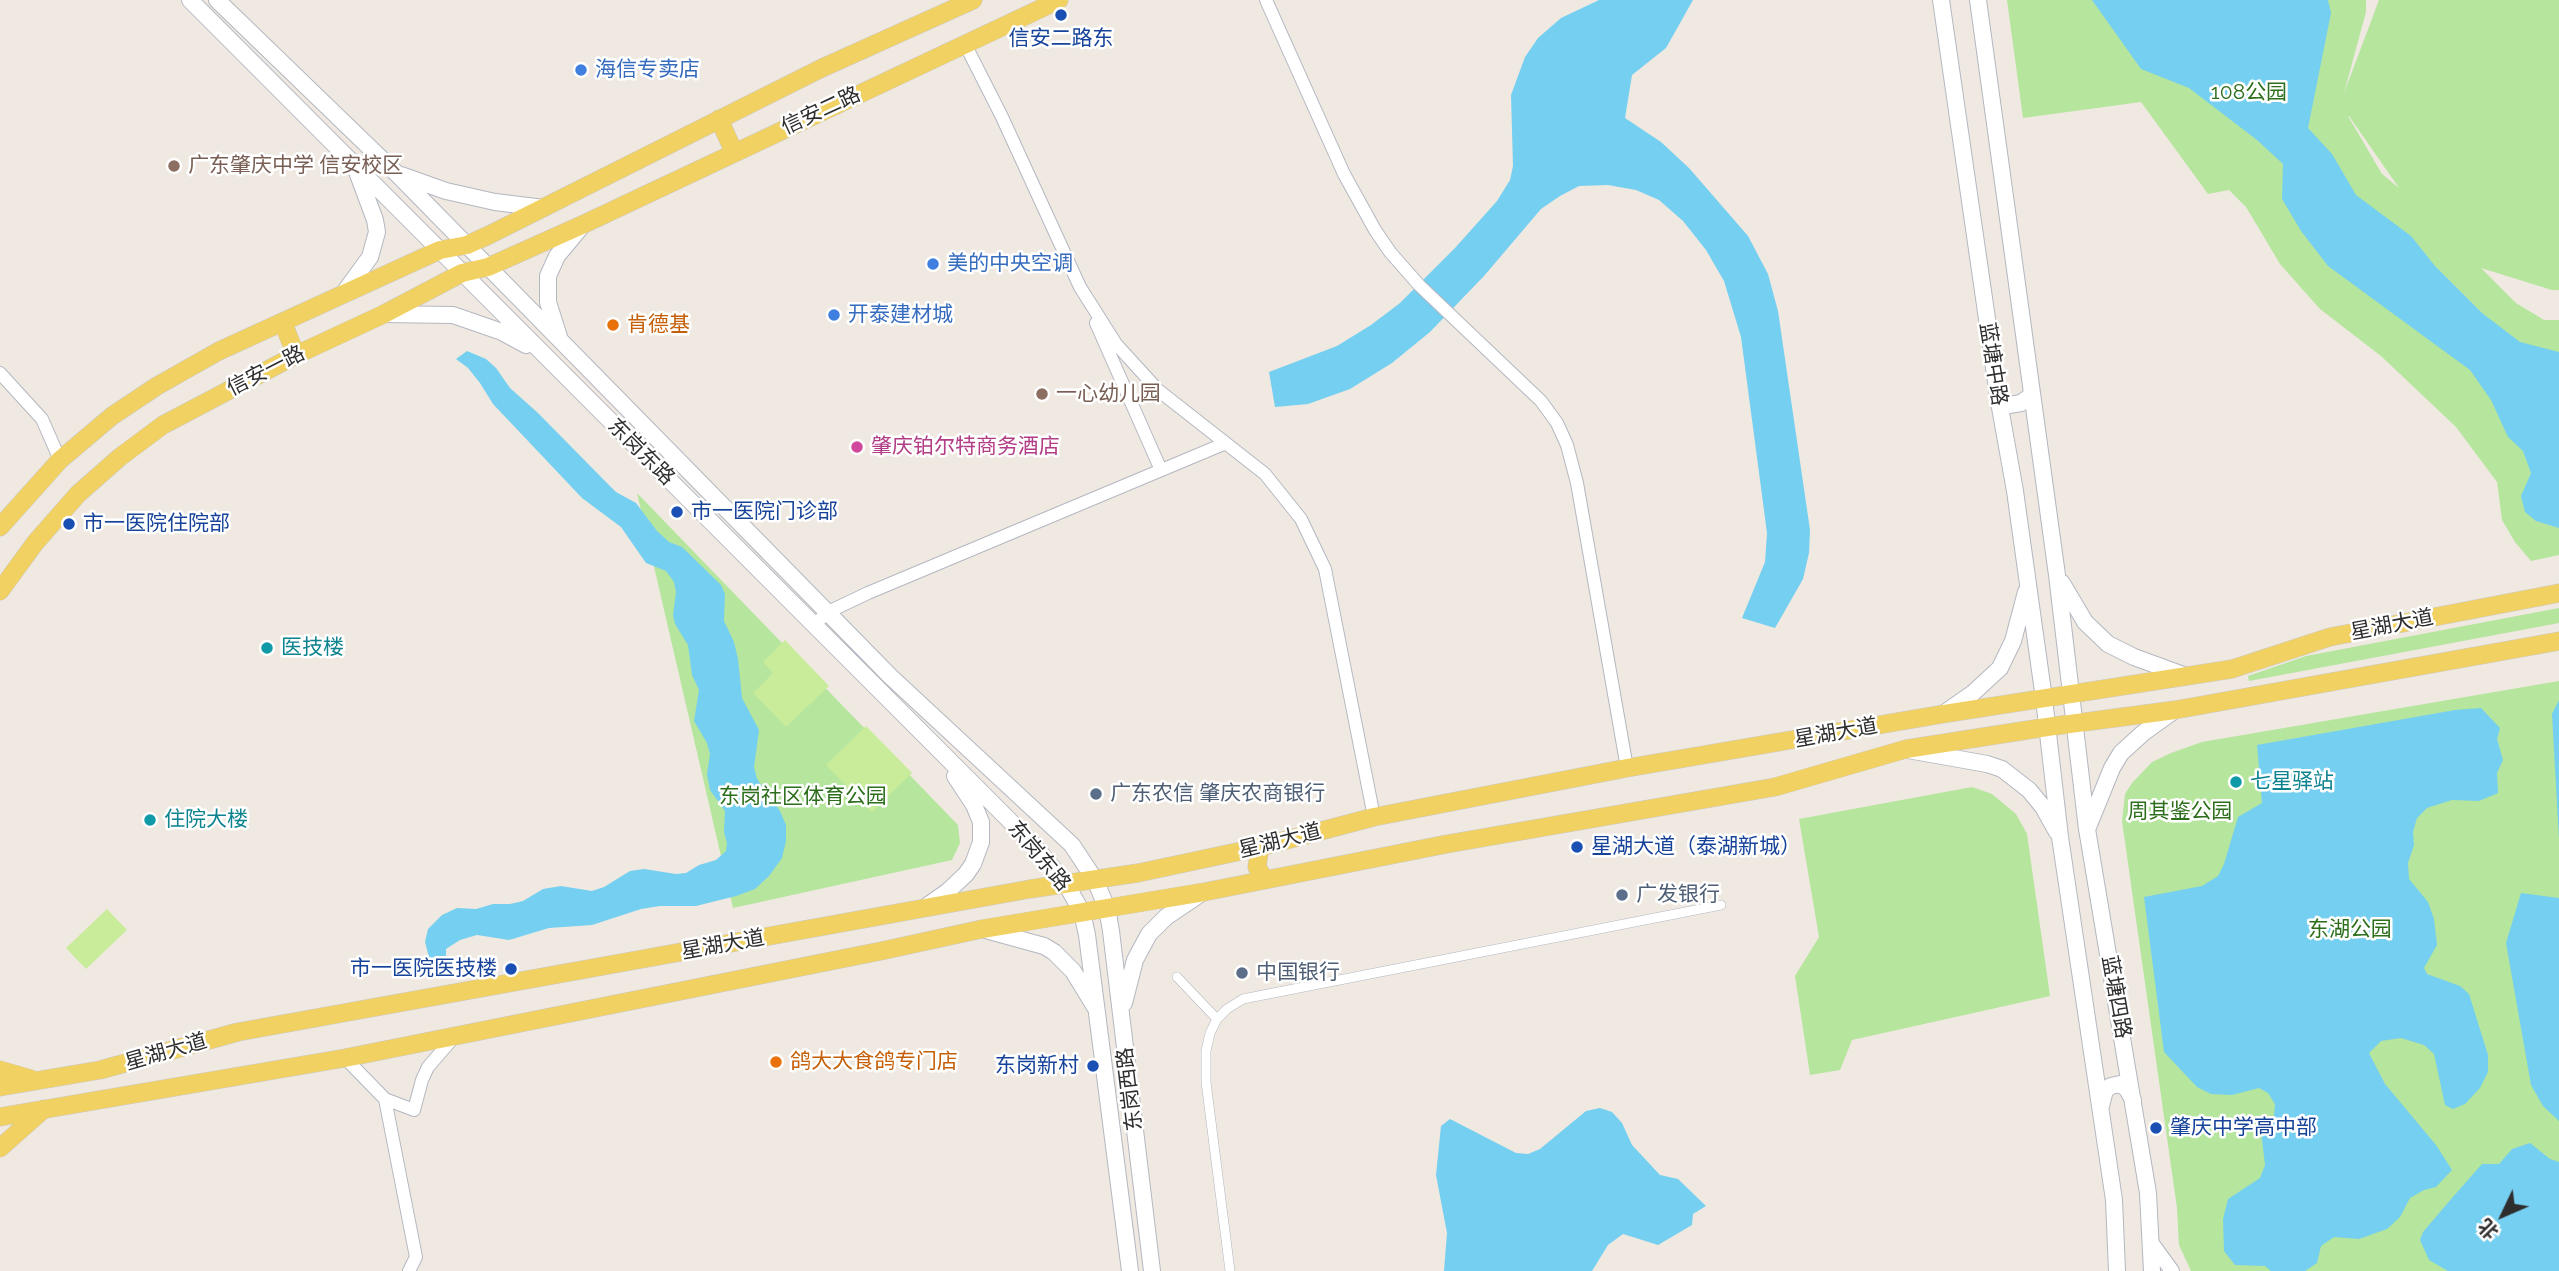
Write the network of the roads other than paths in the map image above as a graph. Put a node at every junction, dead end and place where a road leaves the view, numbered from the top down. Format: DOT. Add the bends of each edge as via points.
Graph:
graph roads {
  1 [pos="190,0"];
  2 [pos="217,0"];
  3 [pos="973,0"];
  4 [pos="1059,0"];
  5 [pos="1266,0"];
  6 [pos="1941,0"];
  7 [pos="1978,0"];
  8 [pos="965,44"];
  9 [pos="719,119"];
  10 [pos="734,152"];
  11 [pos="354,163"];
  12 [pos="396,173"];
  13 [pos="424,201"];
  14 [pos="544,208"];
  15 [pos="407,216"];
  16 [pos="584,224"];
  17 [pos="467,245"];
  18 [pos="440,250"];
  19 [pos="488,267"];
  20 [pos="462,272"];
  21 [pos="1080,287"];
  22 [pos="343,294"];
  23 [pos="523,302"];
  24 [pos="384,314"];
  25 [pos="505,316"];
  26 [pos="283,323"];
  27 [pos="560,339"];
  28 [pos="296,355"];
  29 [pos="544,355"];
  30 [pos="0,373"];
  31 [pos="2032,396"];
  32 [pos="1998,402"];
  33 [pos="1226,443"];
  34 [pos="60,460"];
  35 [pos="1161,470"];
  36 [pos="0,527"];
  37 [pos="2057,575"];
  38 [pos="2028,586"];
  39 [pos="0,591"];
  40 [pos="2559,593"];
  41 [pos="828,612"];
  42 [pos="814,625"];
  43 [pos="2559,641"];
  44 [pos="2232,669"];
  45 [pos="2186,676"];
  46 [pos="2071,694"];
  47 [pos="2044,699"];
  48 [pos="2237,699"];
  49 [pos="2175,710"];
  50 [pos="1942,715"];
  51 [pos="2074,724"];
  52 [pos="2047,727"];
  53 [pos="936,747"];
  54 [pos="1906,749"];
  55 [pos="1627,768"];
  56 [pos="1374,817"];
  57 [pos="2087,829"];
  58 [pos="2060,837"];
  59 [pos="1260,847"];
  60 [pos="1095,880"];
  61 [pos="1265,880"];
  62 [pos="1066,884"];
  63 [pos="1203,892"];
  64 [pos="1721,905"];
  65 [pos="1107,908"];
  66 [pos="922,909"];
  67 [pos="1082,912"];
  68 [pos="982,929"];
  69 [pos="1177,977"];
  70 [pos="1121,1012"];
  71 [pos="1100,1015"];
  72 [pos="1217,1019"];
  73 [pos="455,1036"];
  74 [pos="1125,1049"];
  75 [pos="1104,1052"];
  76 [pos="345,1058"];
  77 [pos="0,1070"];
  78 [pos="35,1080"];
  79 [pos="0,1087"];
  80 [pos="385,1100"];
  81 [pos="2135,1102"];
  82 [pos="2100,1108"];
  83 [pos="44,1109"];
  84 [pos="0,1117"];
  85 [pos="0,1148"];
  86 [pos="2151,1242"];
  87 [pos="409,1271"];
  88 [pos="1130,1271"];
  89 [pos="1152,1271"];
  90 [pos="1230,1271"];
  91 [pos="2117,1271"];
  92 [pos="2152,1271"];
  93 [pos="2172,1271"];
  1 -- 11 [label="main road, 东岗东路"];
  2 -- 12 [label="main road, 东岗东路"];
  3 -- 9 [label="main road, 信安二路"];
  4 -- 8 [label="main road, 信安二路"];
  5 -- 55 [label="street" via="1358,201 1390,252 1541,401 1557,423 1577,484"];
  6 -- 32 [label="main road, 蓝塘中路"];
  7 -- 31 [label="main road, 蓝塘中路"];
  8 -- 10 [label="main road, 信安二路"];
  8 -- 21 [label="street"];
  9 -- 10 [label="main road"];
  9 -- 14 [label="main road, 信安二路"];
  10 -- 16 [label="main road, 信安二路"];
  11 -- 15 [label="main road, 东岗东路"];
  11 -- 22 [label="main road" via="377,232 370,257"];
  12 -- 13 [label="main road, 东岗东路"];
  12 -- 14 [label="main road" via="446,191"];
  13 -- 15 [label="main road"];
  13 -- 17 [label="main road, 东岗东路"];
  14 -- 17 [label="main road, 信安一路"];
  15 -- 18 [label="main road, 东岗东路"];
  16 -- 19 [label="main road, 信安一路"];
  16 -- 27 [label="main road" via="556,256 548,276 548,302"];
  17 -- 18 [label="main road, 信安一路"];
  17 -- 19 [label="main road, 东岗东路"];
  18 -- 20 [label="main road, 东岗东路"];
  18 -- 22 [label="main road, 信安一路"];
  19 -- 20 [label="main road, 信安一路"];
  19 -- 23 [label="main road, 东岗东路"];
  20 -- 24 [label="main road, 信安一路"];
  20 -- 25 [label="main road, 东岗东路"];
  21 -- 33 [label="street" via="1116,344 1158,390"];
  21 -- 35 [label="street"];
  22 -- 26 [label="main road, 信安一路"];
  23 -- 25 [label="main road"];
  23 -- 27 [label="main road, 东岗东路"];
  24 -- 28 [label="main road, 信安一路"];
  24 -- 29 [label="main road" via="453,315 502,332"];
  25 -- 29 [label="main road, 东岗东路"];
  26 -- 28 [label="main road"];
  26 -- 34 [label="main road, 信安一路" via="219,351 157,386"];
  27 -- 41 [label="main road, 东岗东路"];
  28 -- 39 [label="main road, 信安一路" via="163,425 120,457 78,494"];
  29 -- 42 [label="main road, 东岗东路"];
  30 -- 34 [label="street" via="42,418"];
  31 -- 32 [label="main road" via="2021,403"];
  31 -- 37 [label="main road, 蓝塘中路"];
  32 -- 38 [label="main road, 蓝塘中路"];
  33 -- 35 [label="street"];
  33 -- 56 [label="street" via="1265,474 1301,519 1325,569"];
  34 -- 36 [label="main road, 信安一路"];
  35 -- 41 [label="street"];
  37 -- 45 [label="main road" via="2085,622 2102,639 2125,653"];
  37 -- 46 [label="main road, 蓝塘中路"];
  38 -- 47 [label="main road, 蓝塘中路"];
  38 -- 50 [label="main road" via="2013,641 2000,668"];
  40 -- 44 [label="main road, 星湖大道" via="2330,637"];
  41 -- 42 [label="street"];
  41 -- 60 [label="main road, 东岗东路" via="891,677 1073,845"];
  42 -- 53 [label="main road, 东岗东路"];
  43 -- 48 [label="main road, 星湖大道"];
  44 -- 45 [label="main road, 星湖大道"];
  44 -- 48 [label="main road"];
  45 -- 46 [label="main road, 星湖大道"];
  46 -- 47 [label="main road, 星湖大道"];
  46 -- 51 [label="main road, 蓝塘中路"];
  47 -- 50 [label="main road, 星湖大道"];
  47 -- 52 [label="main road, 蓝塘中路"];
  48 -- 49 [label="main road, 星湖大道"];
  49 -- 51 [label="main road, 星湖大道"];
  49 -- 57 [label="main road" via="2121,753"];
  50 -- 55 [label="main road, 星湖大道"];
  51 -- 52 [label="main road, 星湖大道"];
  51 -- 57 [label="main road, 蓝塘四路"];
  52 -- 54 [label="main road, 星湖大道"];
  52 -- 58 [label="main road, 蓝塘四路"];
  53 -- 62 [label="main road, 东岗东路" via="1032,843"];
  53 -- 66 [label="main road" via="974,805 982,832 978,853 966,874"];
  54 -- 58 [label="main road" via="2002,769 2029,790"];
  54 -- 61 [label="main road, 星湖大道" via="1776,787"];
  55 -- 56 [label="main road, 星湖大道"];
  56 -- 59 [label="main road, 星湖大道"];
  57 -- 81 [label="main road, 蓝塘四路"];
  58 -- 82 [label="main road, 蓝塘四路"];
  59 -- 60 [label="main road, 星湖大道"];
  59 -- 61 [label="main road" via="1257,867"];
  60 -- 62 [label="main road, 星湖大道"];
  60 -- 65 [label="main road, 东岗东路"];
  61 -- 63 [label="main road, 星湖大道"];
  62 -- 66 [label="main road, 星湖大道"];
  62 -- 67 [label="main road, 东岗东路"];
  63 -- 65 [label="main road, 星湖大道"];
  63 -- 70 [label="main road" via="1149,934 1135,960"];
  64 -- 72 [label="street" via="1243,999"];
  65 -- 67 [label="main road, 星湖大道"];
  65 -- 70 [label="main road, 东岗西路"];
  66 -- 78 [label="main road, 星湖大道" via="238,1032 100,1070"];
  67 -- 68 [label="main road, 星湖大道"];
  67 -- 71 [label="main road, 东岗西路"];
  68 -- 71 [label="main road" via="1054,952 1073,971"];
  68 -- 73 [label="main road, 星湖大道"];
  69 -- 72 [label="street"];
  70 -- 74 [label="main road, 东岗西路"];
  71 -- 75 [label="main road, 东岗西路"];
  72 -- 90 [label="street" via="1206,1051 1206,1082"];
  73 -- 76 [label="main road, 星湖大道"];
  73 -- 80 [label="street" via="428,1067 414,1110"];
  74 -- 75 [label="street"];
  74 -- 89 [label="main road, 东岗西路"];
  75 -- 88 [label="main road, 东岗西路"];
  76 -- 80 [label="street"];
  76 -- 83 [label="main road, 星湖大道"];
  77 -- 78 [label="main road"];
  78 -- 79 [label="main road, 星湖大道"];
  80 -- 87 [label="street" via="416,1257"];
  81 -- 82 [label="main road" via="2120,1084 2105,1090"];
  81 -- 86 [label="main road, 蓝塘四路"];
  82 -- 91 [label="main road, 蓝塘四路" via="2114,1200"];
  83 -- 84 [label="main road, 星湖大道"];
  83 -- 85 [label="main road"];
  86 -- 92 [label="main road, 蓝塘四路"];
  86 -- 93 [label="street"];
}
